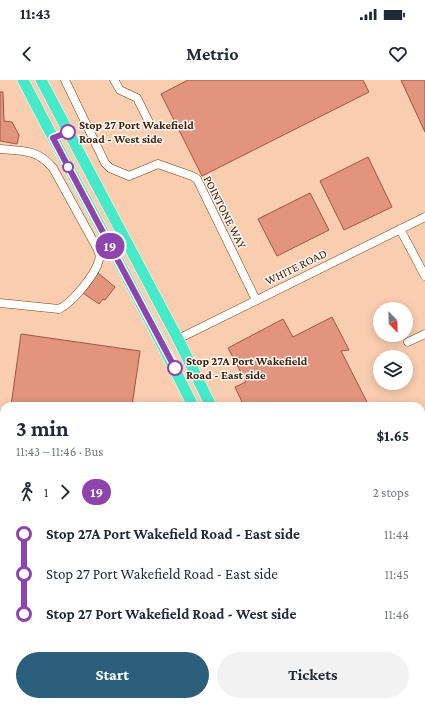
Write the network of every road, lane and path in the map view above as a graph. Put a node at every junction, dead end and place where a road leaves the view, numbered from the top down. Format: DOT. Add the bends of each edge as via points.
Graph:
graph roads {
  1 [pos="23,80"];
  2 [pos="41,80"];
  3 [pos="64,80"];
  4 [pos="114,80"];
  5 [pos="148,120"];
  6 [pos="68,132"];
  7 [pos="53,138"];
  8 [pos="0,149"];
  9 [pos="425,217"];
  10 [pos="400,229"];
  11 [pos="425,274"];
  12 [pos="256,300"];
  13 [pos="0,303"];
  14 [pos="156,330"];
  15 [pos="425,334"];
  16 [pos="178,339"];
  17 [pos="413,340"];
  18 [pos="175,369"];
  19 [pos="192,402"];
  20 [pos="209,402"];
  1 -- 7 [label="highway"];
  2 -- 6 [label="highway"];
  3 -- 12 [label="street, POINTONE WAY" via="105,163 110,168 132,176 158,164 197,179"];
  4 -- 5 [label="street" via="120,90 137,98"];
  6 -- 7 [label="highway"];
  6 -- 16 [label="highway"];
  7 -- 14 [label="highway"];
  8 -- 13 [label="street" via="32,152 49,163 98,248 100,259 81,289 59,309"];
  9 -- 10 [label="street, WHITE ROAD"];
  10 -- 11 [label="street"];
  10 -- 12 [label="street, WHITE ROAD"];
  12 -- 16 [label="street, WHITE ROAD"];
  14 -- 16 [label="highway"];
  14 -- 18 [label="highway"];
  15 -- 17 [label="street"];
  16 -- 18 [label="highway" via="172,350"];
  16 -- 20 [label="highway"];
  18 -- 19 [label="highway"];
}
